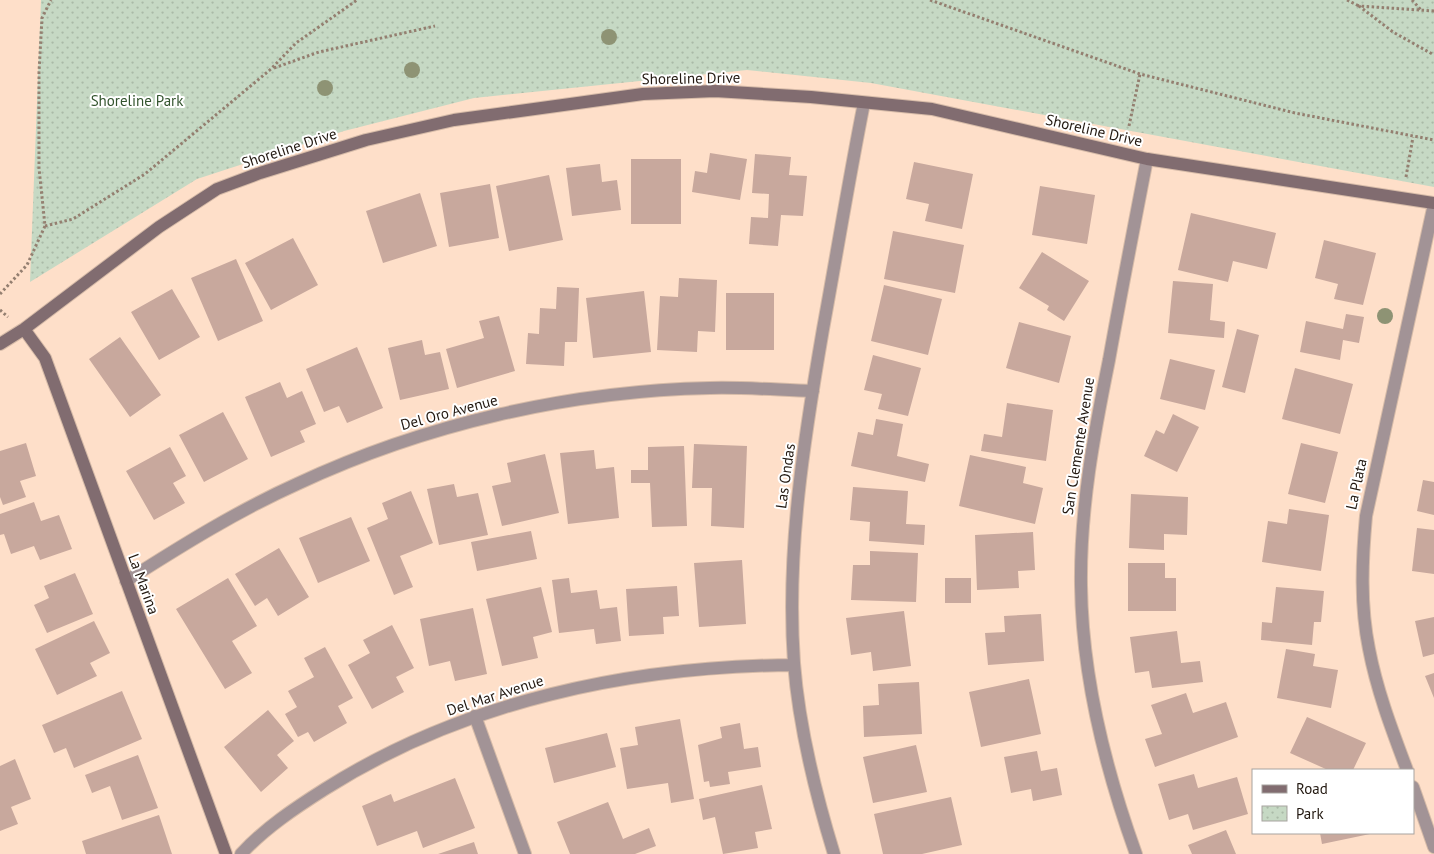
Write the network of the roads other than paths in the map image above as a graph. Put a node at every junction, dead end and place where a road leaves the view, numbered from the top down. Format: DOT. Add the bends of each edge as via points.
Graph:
graph roads {
  1 [pos="864,103"];
  2 [pos="1147,159"];
  3 [pos="1434,203"];
  4 [pos="24,329"];
  5 [pos="0,344"];
  6 [pos="813,391"];
  7 [pos="126,581"];
  8 [pos="794,665"];
  9 [pos="475,716"];
  10 [pos="1407,769"];
  11 [pos="1414,790"];
  12 [pos="1434,847"];
  13 [pos="1434,851"];
  14 [pos="226,854"];
  15 [pos="241,854"];
  16 [pos="525,854"];
  17 [pos="834,854"];
  18 [pos="1136,854"];
  19 [pos="1426,854"];
  1 -- 2 [label="main road, Shoreline Drive" via="932,109"];
  1 -- 4 [label="main road, Shoreline Drive" via="715,91 643,94 454,120 366,140 217,189 159,227"];
  1 -- 6 [label="street, Las Ondas"];
  2 -- 3 [label="main road, Shoreline Drive"];
  2 -- 18 [label="street, San Clemente Avenue" via="1089,463 1082,531 1081,585 1085,658 1099,734"];
  3 -- 10 [label="street, La Plata" via="1366,516 1362,560 1368,649 1379,692"];
  4 -- 5 [label="main road, Shoreline Drive"];
  4 -- 7 [label="main road, La Marina" via="45,358"];
  6 -- 7 [label="street, Del Oro Avenue" via="712,388 644,392 546,404 458,424 390,446 295,484"];
  6 -- 8 [label="street, Las Ondas" via="793,536"];
  7 -- 14 [label="main road, La Marina"];
  8 -- 9 [label="street, Del Mar Avenue" via="682,670 619,679 541,696"];
  8 -- 17 [label="street, Las Ondas" via="804,735"];
  9 -- 15 [label="street, Del Mar Avenue" via="403,746 346,776 292,810"];
  9 -- 16 [label="street"];
  11 -- 12 [label="street"];
  13 -- 19 [label="street"];
}
